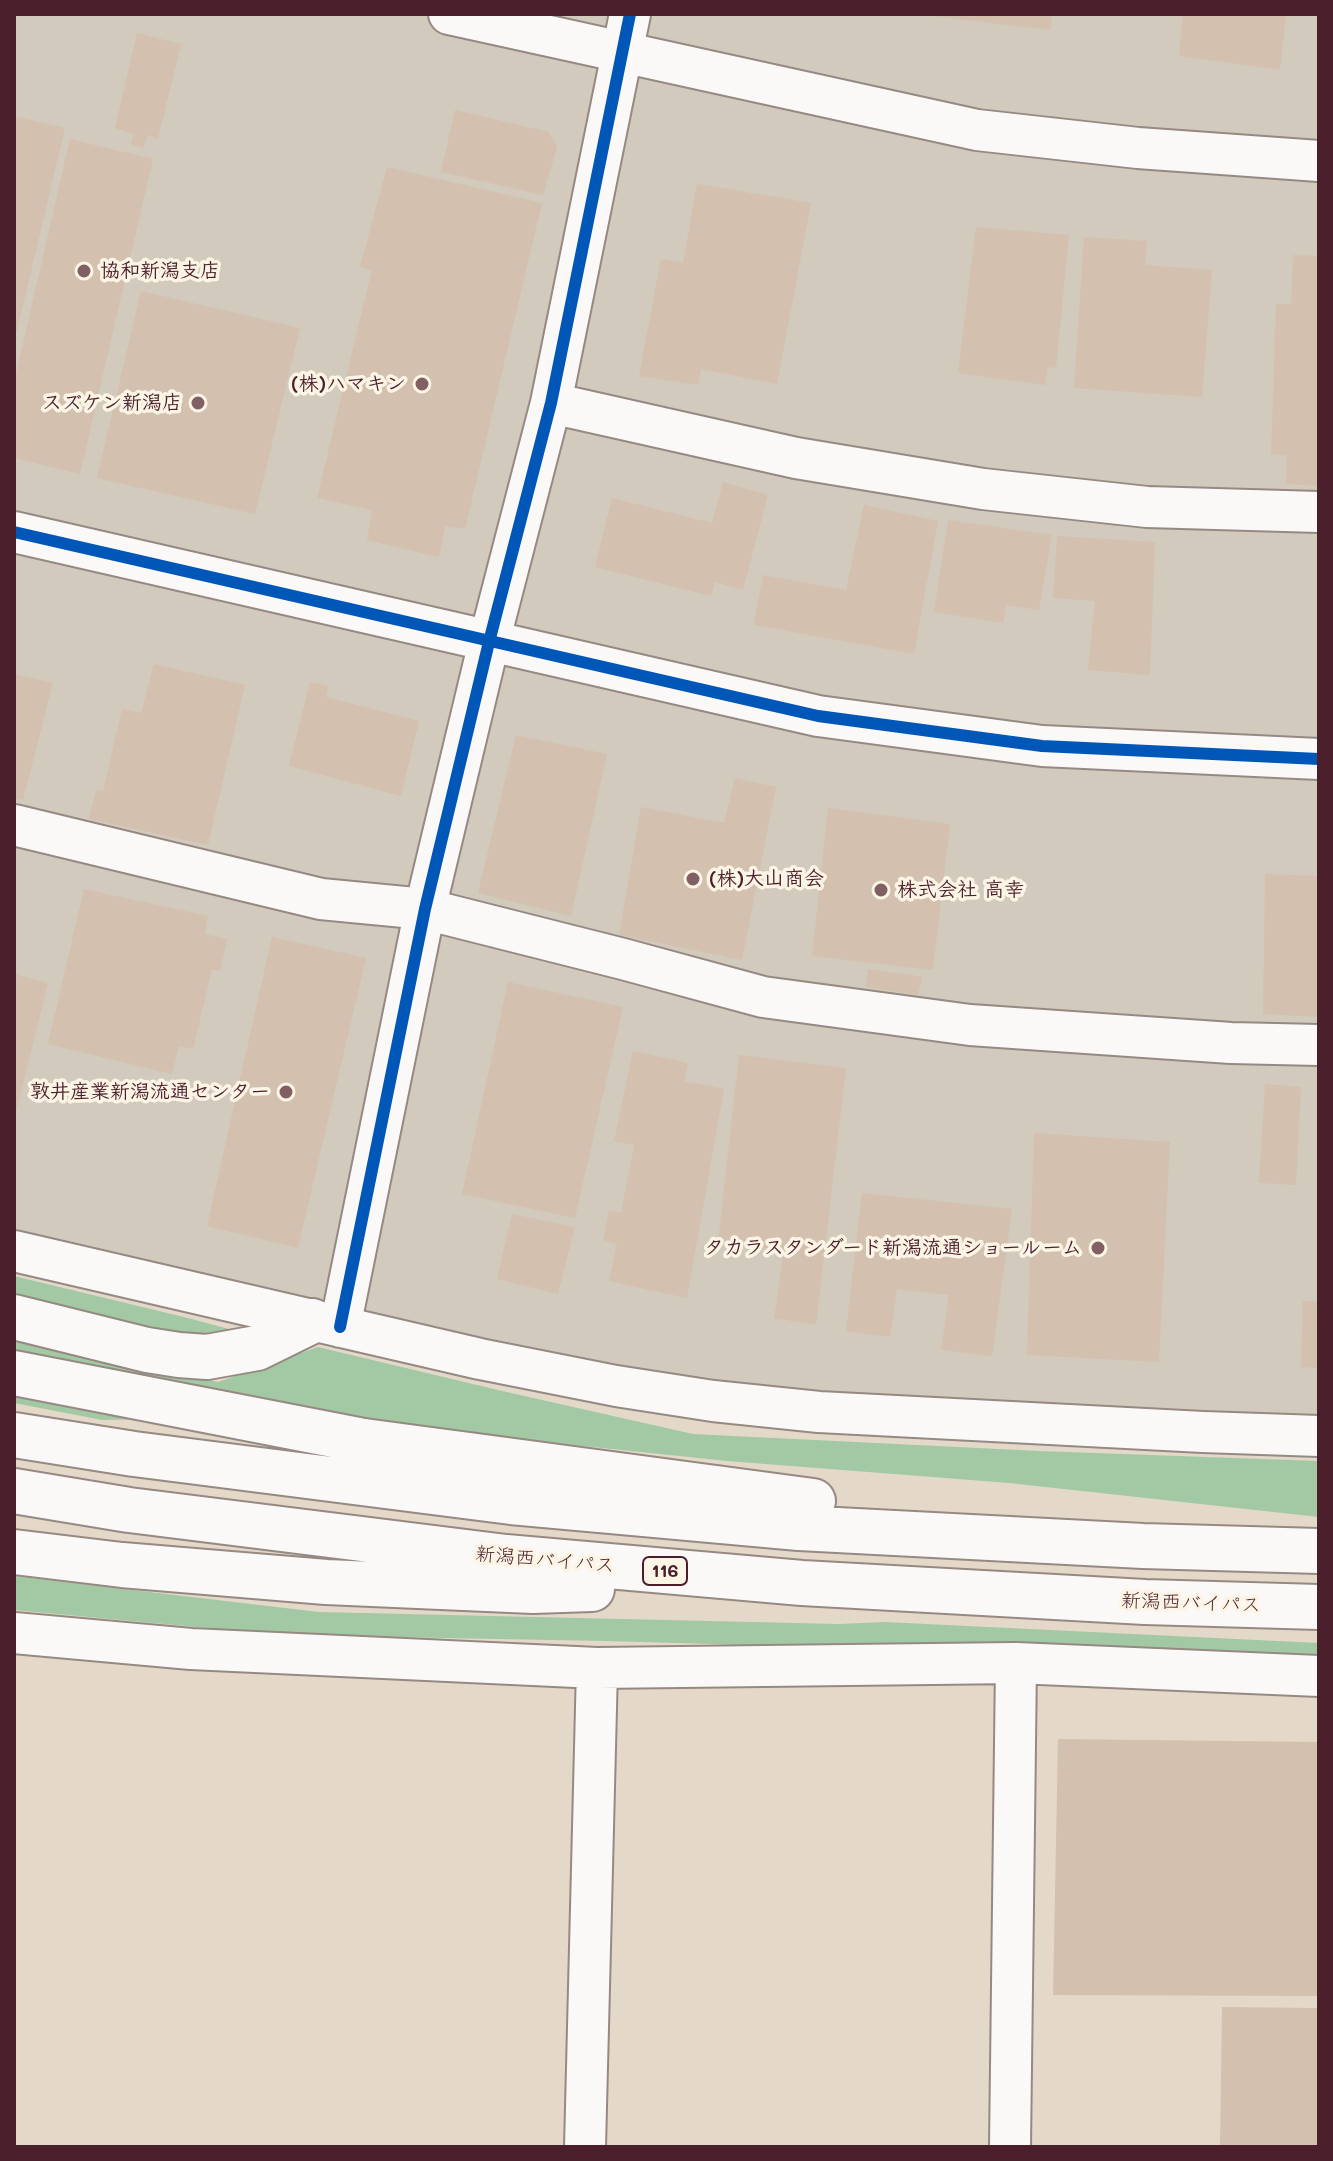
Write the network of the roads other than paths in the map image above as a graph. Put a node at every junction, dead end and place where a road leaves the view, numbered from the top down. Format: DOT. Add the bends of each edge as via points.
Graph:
graph roads {
  1 [pos="449,14"];
  2 [pos="630,14"];
  3 [pos="621,52"];
  4 [pos="1319,161"];
  5 [pos="551,403"];
  6 [pos="1319,512"];
  7 [pos="14,532"];
  8 [pos="489,642"];
  9 [pos="1319,759"];
  10 [pos="14,825"];
  11 [pos="425,909"];
  12 [pos="1319,1045"];
  13 [pos="14,1251"];
  14 [pos="14,1317"];
  15 [pos="326,1324"];
  16 [pos="14,1373"];
  17 [pos="14,1435"];
  18 [pos="1319,1436"];
  19 [pos="14,1491"];
  20 [pos="1143,1546"];
  21 [pos="1319,1551"];
  22 [pos="14,1552"];
  23 [pos="802,1583"];
  24 [pos="1319,1607"];
  25 [pos="14,1633"];
  26 [pos="1016,1663"];
  27 [pos="597,1668"];
  28 [pos="1319,1676"];
  29 [pos="585,2147"];
  30 [pos="1010,2147"];
  1 -- 3 [label="street"];
  2 -- 3 [label="street"];
  3 -- 4 [label="street" via="977,130"];
  3 -- 5 [label="street"];
  5 -- 6 [label="street" via="796,458 983,489 1147,507"];
  5 -- 8 [label="street"];
  7 -- 8 [label="street"];
  8 -- 9 [label="street" via="818,716 1042,746"];
  8 -- 11 [label="street"];
  10 -- 11 [label="street" via="321,899"];
  11 -- 12 [label="street" via="763,997 970,1025"];
  11 -- 15 [label="street"];
  13 -- 15 [label="street"];
  14 -- 15 [label="highway" via="147,1350 207,1357 257,1348"];
  15 -- 18 [label="street" via="480,1359 713,1401 834,1413"];
  16 -- 20 [label="highway" via="364,1441"];
  17 -- 20 [label="highway" via="511,1502 799,1528"];
  19 -- 23 [label="highway, 新潟西バイパス / 116" via="506,1557"];
  20 -- 21 [label="highway"];
  22 -- 23 [label="highway" via="326,1582 533,1591"];
  23 -- 24 [label="highway, 新潟西バイパス / 116"];
  25 -- 27 [label="street" via="191,1649"];
  26 -- 27 [label="street"];
  26 -- 28 [label="street"];
  26 -- 30 [label="street"];
  27 -- 29 [label="street"];
}
